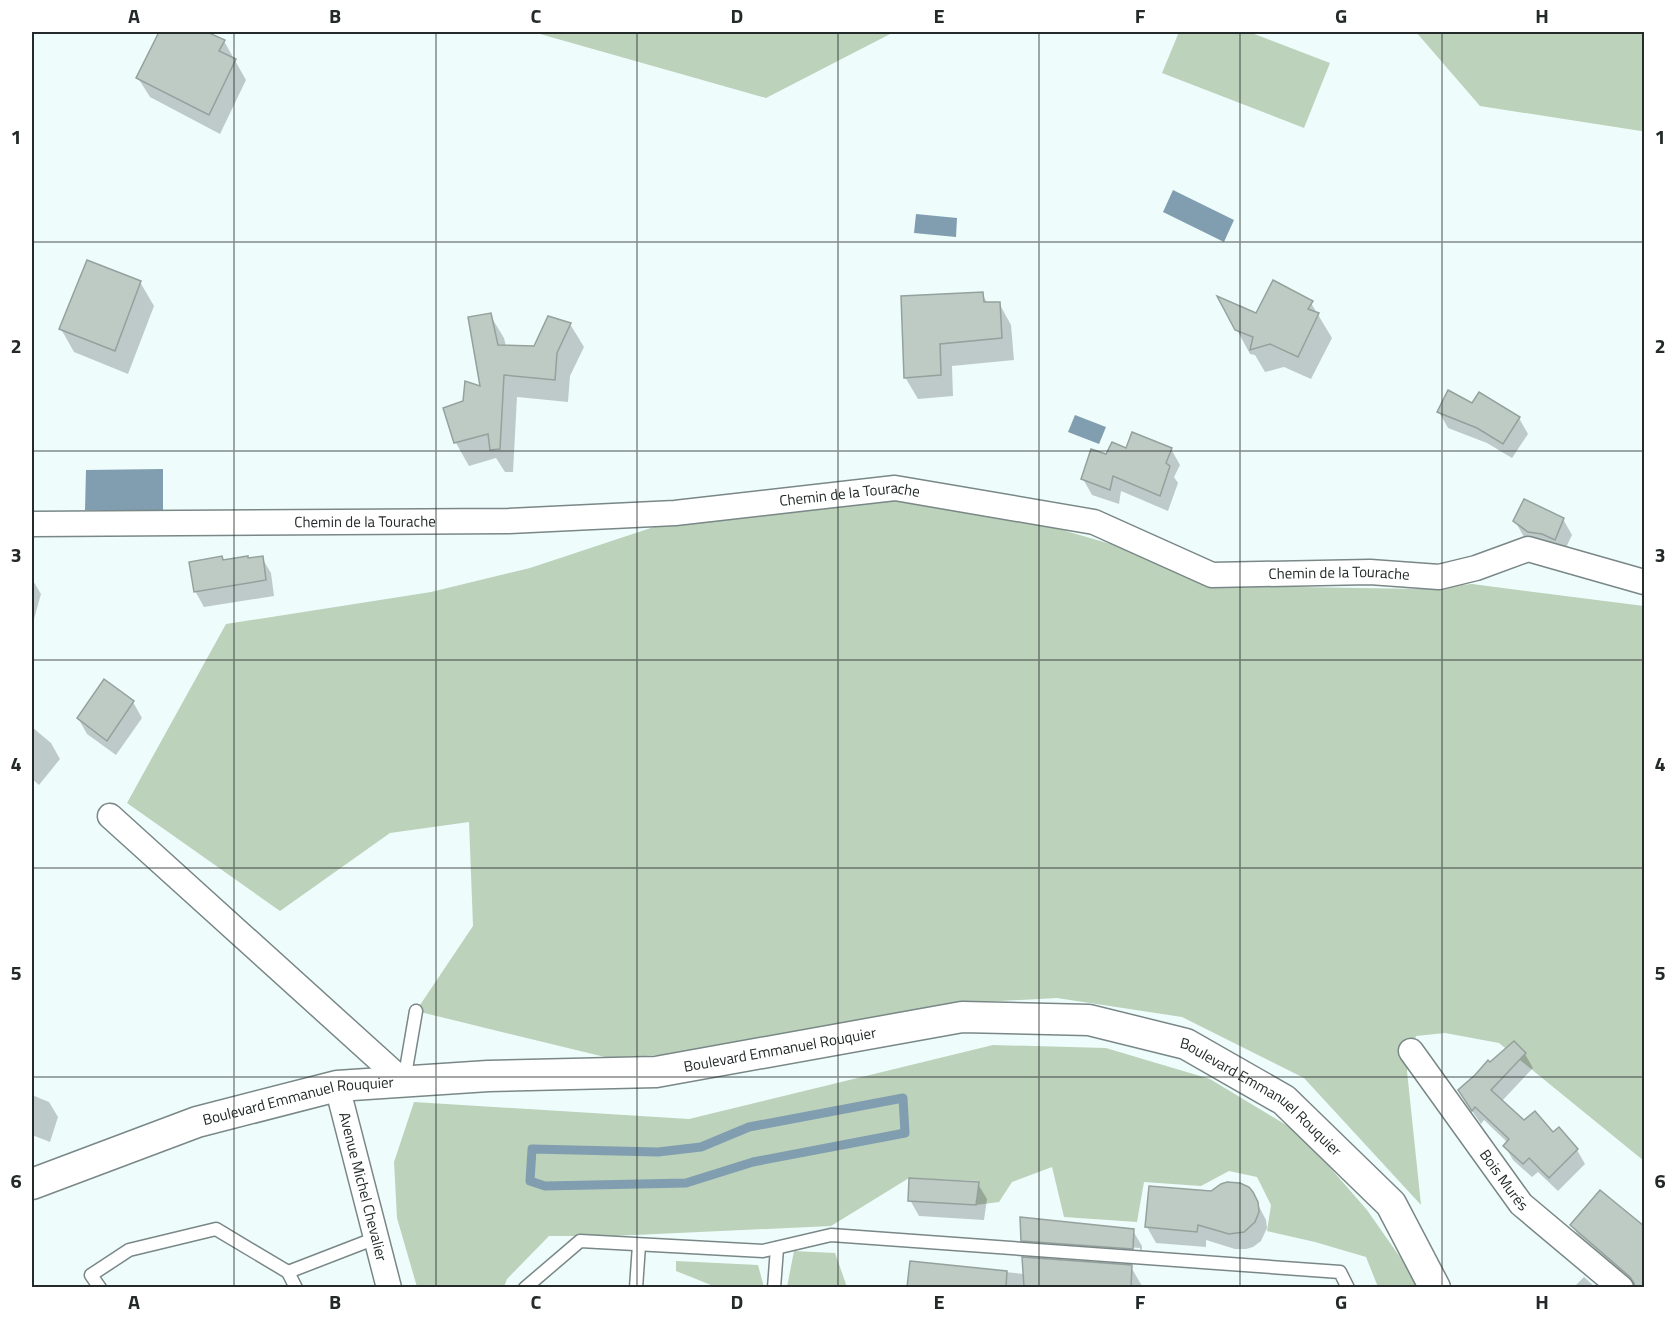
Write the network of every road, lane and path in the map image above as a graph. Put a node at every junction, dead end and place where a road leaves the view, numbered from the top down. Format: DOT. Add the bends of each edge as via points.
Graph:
graph roads {
  1 [pos="32,524"];
  2 [pos="1644,582"];
  3 [pos="110,816"];
  4 [pos="416,1011"];
  5 [pos="1411,1051"];
  6 [pos="404,1082"];
  7 [pos="337,1086"];
  8 [pos="32,1184"];
  9 [pos="376,1238"];
  10 [pos="639,1245"];
  11 [pos="777,1248"];
  12 [pos="288,1272"];
  13 [pos="100,1287"];
  14 [pos="296,1287"];
  15 [pos="389,1287"];
  16 [pos="525,1287"];
  17 [pos="636,1287"];
  18 [pos="774,1287"];
  19 [pos="1348,1287"];
  20 [pos="1435,1287"];
  21 [pos="1621,1287"];
  1 -- 2 [label="street, Chemin de la Tourache" via="520,521 675,513 895,488 1094,522 1212,575 1370,572 1439,577 1528,549"];
  3 -- 6 [label="street"];
  4 -- 6 [label="lane"];
  5 -- 21 [label="street, Bois Murés" via="1521,1203"];
  6 -- 7 [label="street, Boulevard Emmanuel Rouquier"];
  6 -- 20 [label="street, Boulevard Emmanuel Rouquier" via="656,1072 962,1017 1089,1020 1186,1044 1284,1100 1391,1204"];
  7 -- 8 [label="street, Boulevard Emmanuel Rouquier" via="197,1122"];
  7 -- 9 [label="street, Avenue Michel Chevalier"];
  9 -- 12 [label="lane"];
  9 -- 15 [label="street, Avenue Michel Chevalier"];
  10 -- 11 [label="lane" via="764,1251"];
  10 -- 16 [label="lane" via="580,1241"];
  10 -- 17 [label="lane"];
  11 -- 18 [label="lane"];
  11 -- 19 [label="lane" via="831,1235 1340,1272"];
  12 -- 13 [label="lane" via="216,1228 129,1250 91,1275"];
  12 -- 14 [label="lane"];
}
